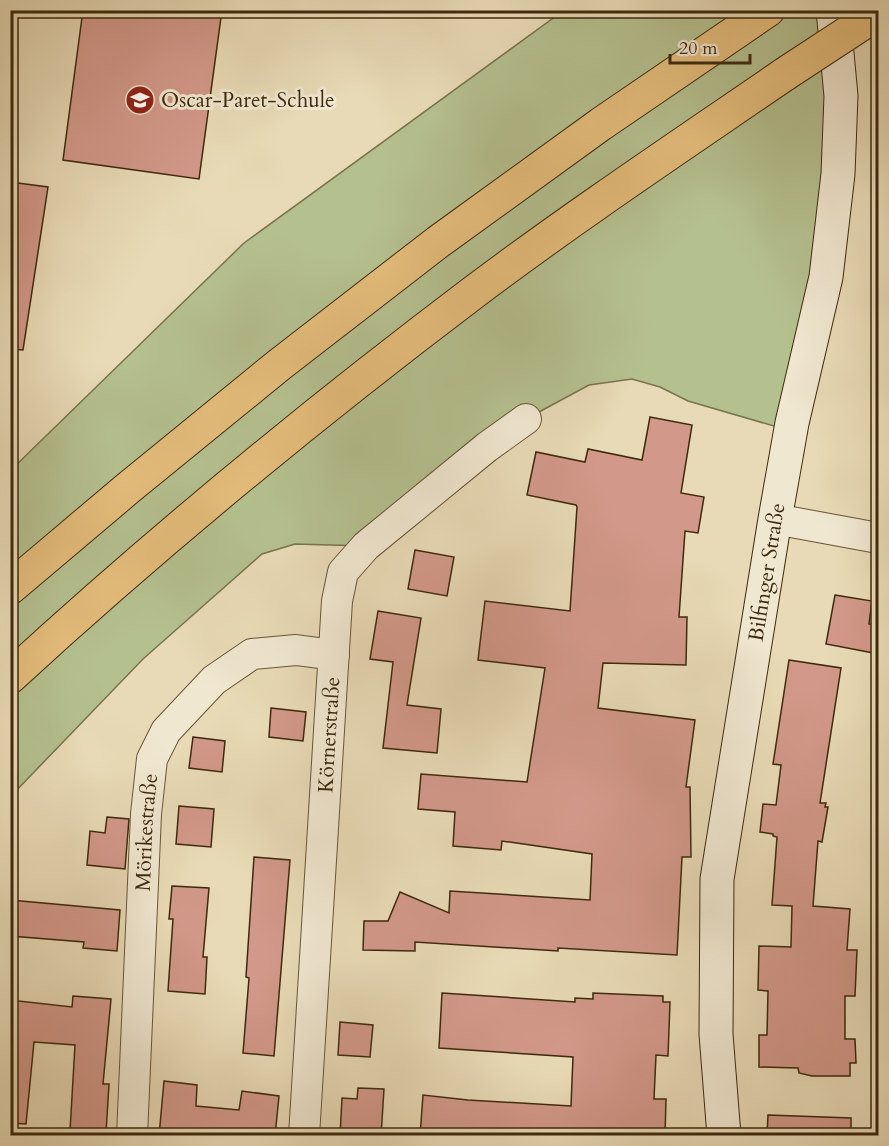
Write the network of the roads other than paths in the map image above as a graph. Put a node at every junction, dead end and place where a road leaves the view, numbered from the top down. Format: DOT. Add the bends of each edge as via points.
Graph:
graph roads {
  1 [pos="768,10"];
  2 [pos="833,10"];
  3 [pos="879,14"];
  4 [pos="526,419"];
  5 [pos="774,519"];
  6 [pos="879,538"];
  7 [pos="10,588"];
  8 [pos="334,655"];
  9 [pos="10,677"];
  10 [pos="132,1136"];
  11 [pos="304,1136"];
  12 [pos="724,1136"];
  1 -- 7 [label="highway" via="438,242 135,481"];
  2 -- 5 [label="street, Bilfinger Straße" via="842,96 838,174 826,277"];
  3 -- 9 [label="highway, bridge" via="630,180 465,299 163,541"];
  4 -- 8 [label="street, Körnerstraße" via="366,546 343,572"];
  5 -- 6 [label="street"];
  5 -- 12 [label="street, Bilfinger Straße" via="717,879 716,1034"];
  8 -- 10 [label="street, Mörikestraße" via="296,650 252,654 214,680 166,731 152,759 146,814"];
  8 -- 11 [label="street, Körnerstraße"];
}
